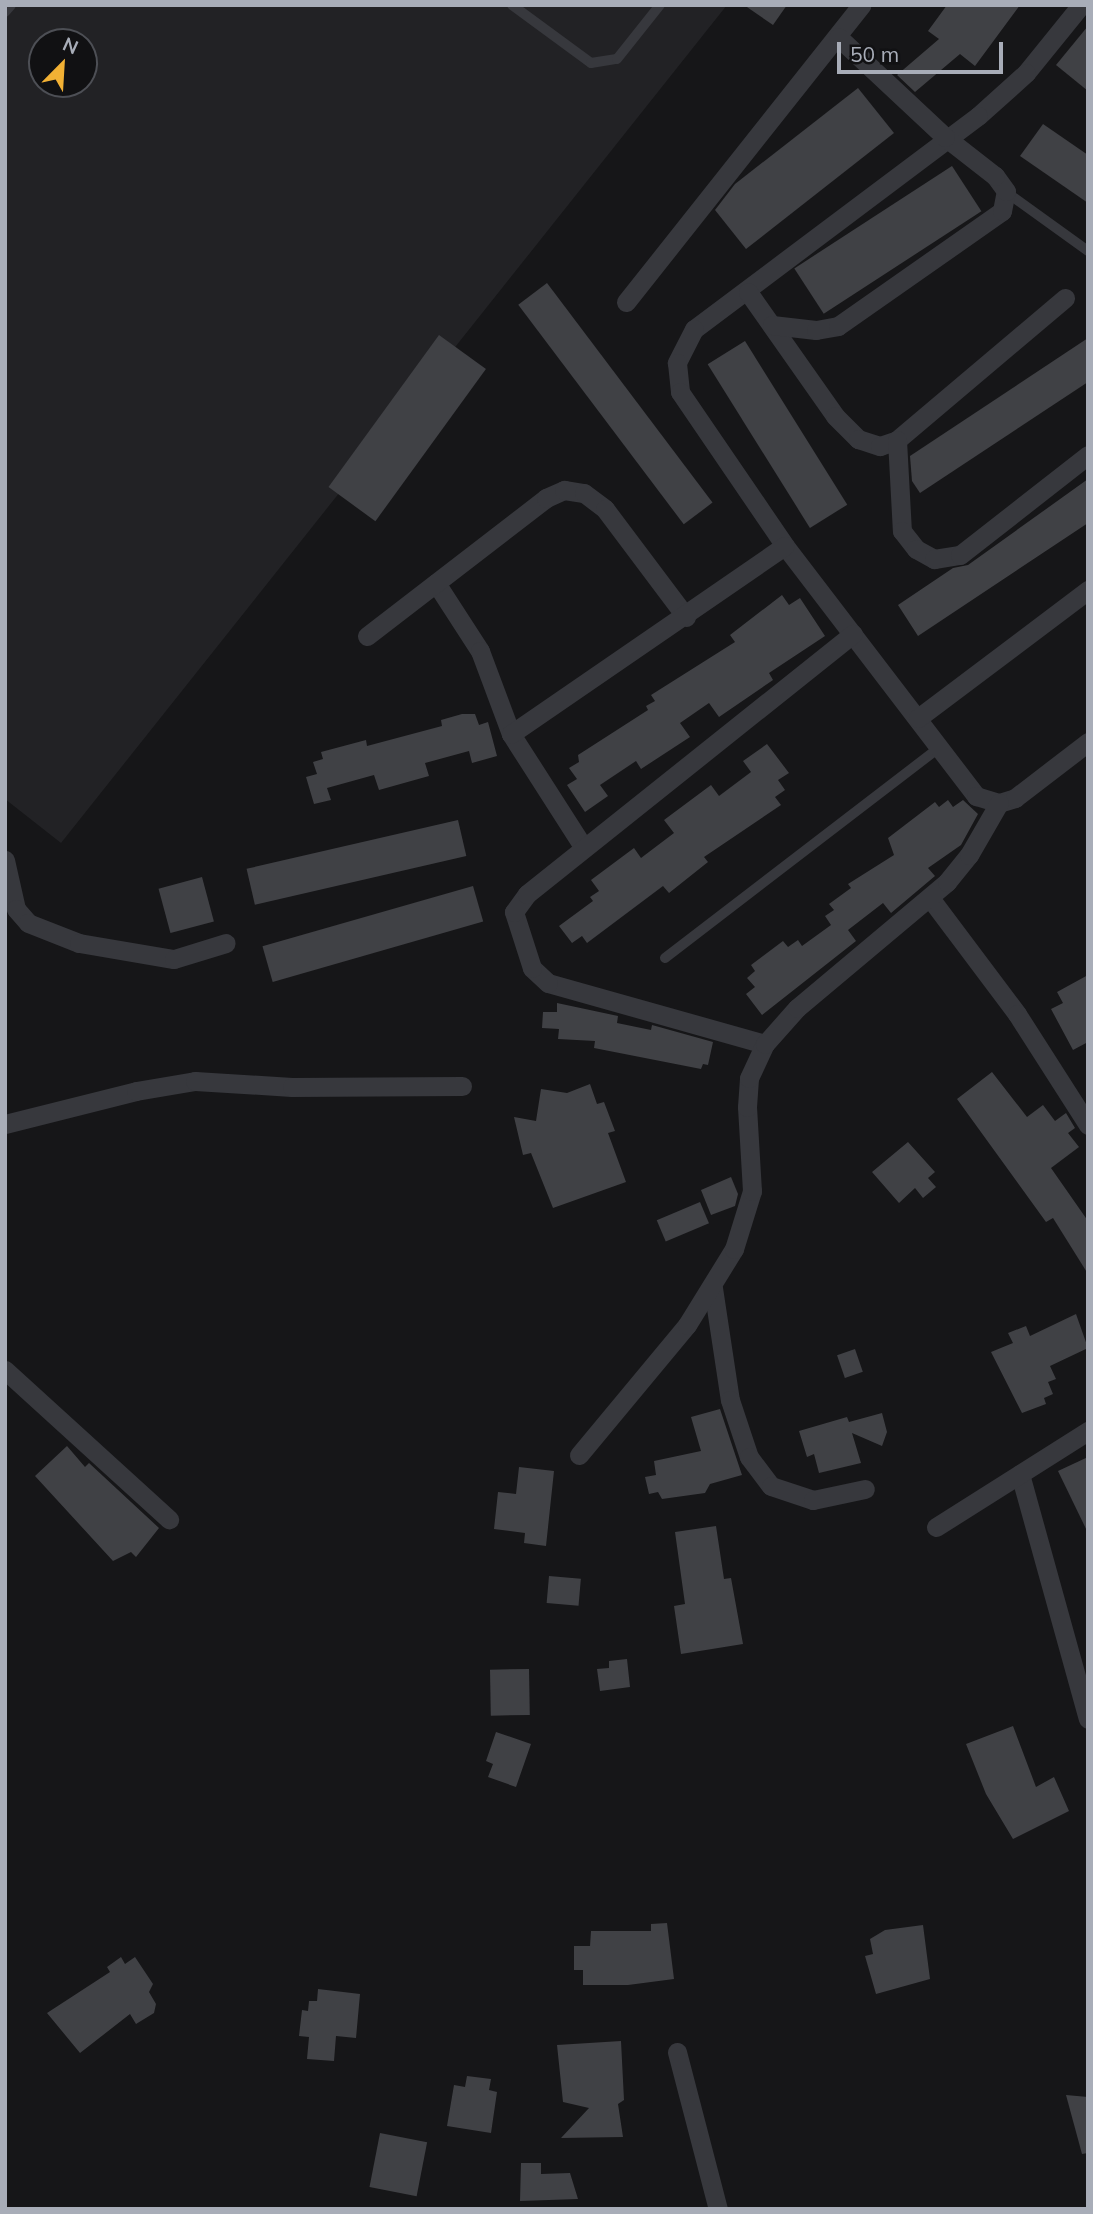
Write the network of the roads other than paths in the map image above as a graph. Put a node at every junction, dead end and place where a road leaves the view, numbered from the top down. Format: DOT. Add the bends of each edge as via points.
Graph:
graph roads {
  1 [pos="11,5"];
  2 [pos="512,5"];
  3 [pos="660,5"];
  4 [pos="861,5"];
  5 [pos="1081,5"];
  6 [pos="5,12"];
  7 [pos="838,37"];
  8 [pos="944,137"];
  9 [pos="1006,191"];
  10 [pos="1088,251"];
  11 [pos="748,292"];
  12 [pos="1065,298"];
  13 [pos="626,302"];
  14 [pos="772,325"];
  15 [pos="897,440"];
  16 [pos="1088,455"];
  17 [pos="785,546"];
  18 [pos="436,583"];
  19 [pos="1088,590"];
  20 [pos="686,617"];
  21 [pos="853,634"];
  22 [pos="367,636"];
  23 [pos="918,718"];
  24 [pos="511,734"];
  25 [pos="1088,742"];
  26 [pos="939,748"];
  27 [pos="999,803"];
  28 [pos="584,848"];
  29 [pos="5,860"];
  30 [pos="930,898"];
  31 [pos="226,943"];
  32 [pos="665,958"];
  33 [pos="765,1044"];
  34 [pos="462,1086"];
  35 [pos="5,1124"];
  36 [pos="1088,1125"];
  37 [pos="713,1288"];
  38 [pos="5,1370"];
  39 [pos="1088,1431"];
  40 [pos="579,1455"];
  41 [pos="1020,1474"];
  42 [pos="865,1489"];
  43 [pos="169,1518"];
  44 [pos="936,1527"];
  45 [pos="1088,1719"];
  46 [pos="677,2052"];
  47 [pos="718,2209"];
  1 -- 6 [label="lane"];
  2 -- 3 [label="lane" via="591,63 617,59"];
  4 -- 7 [label="street"];
  5 -- 8 [label="street" via="1026,73 978,116"];
  7 -- 8 [label="street"];
  7 -- 13 [label="street"];
  8 -- 9 [label="street" via="995,176"];
  8 -- 11 [label="street"];
  9 -- 10 [label="lane"];
  9 -- 14 [label="street" via="1003,211 838,326 816,330"];
  11 -- 14 [label="street"];
  11 -- 17 [label="street" via="694,329 680,355 678,379 680,392"];
  12 -- 15 [label="street"];
  14 -- 15 [label="street" via="835,416 858,439 880,446"];
  15 -- 16 [label="street" via="902,531 916,549 934,559 960,555"];
  17 -- 20 [label="street"];
  17 -- 21 [label="street"];
  18 -- 20 [label="street" via="547,498 564,490 584,493 605,509"];
  18 -- 22 [label="street"];
  18 -- 24 [label="street" via="480,651"];
  19 -- 23 [label="street"];
  20 -- 24 [label="street"];
  21 -- 23 [label="street"];
  21 -- 28 [label="street"];
  23 -- 26 [label="street"];
  24 -- 28 [label="street"];
  25 -- 27 [label="street" via="1014,798"];
  26 -- 27 [label="street" via="976,796"];
  26 -- 32 [label="lane"];
  27 -- 30 [label="street" via="961,867"];
  28 -- 33 [label="street" via="517,902 514,912 538,977"];
  29 -- 31 [label="street" via="16,909 28,923 79,943 174,959"];
  30 -- 33 [label="street" via="797,1008"];
  30 -- 36 [label="street" via="1017,1014"];
  33 -- 37 [label="street" via="749,1078 747,1097 754,1175 750,1205"];
  34 -- 35 [label="street" via="292,1087 195,1081"];
  37 -- 40 [label="street" via="654,1368"];
  37 -- 42 [label="street" via="730,1400 749,1457 771,1486 813,1500"];
  38 -- 43 [label="street"];
  39 -- 41 [label="street"];
  41 -- 44 [label="street"];
  41 -- 45 [label="street"];
  46 -- 47 [label="street"];
}
